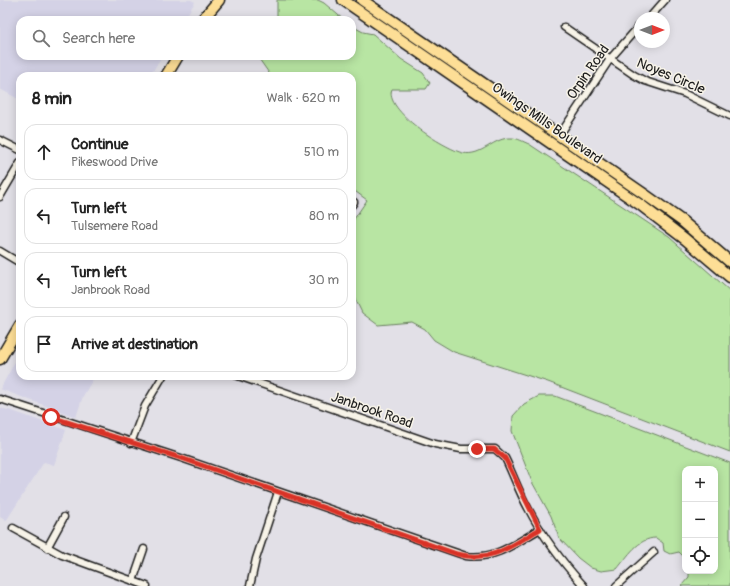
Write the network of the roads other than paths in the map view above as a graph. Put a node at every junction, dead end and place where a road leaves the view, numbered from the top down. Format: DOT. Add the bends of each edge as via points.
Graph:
graph roads {
  1 [pos="219,0"];
  2 [pos="343,0"];
  3 [pos="362,0"];
  4 [pos="665,0"];
  5 [pos="654,12"];
  6 [pos="205,16"];
  7 [pos="564,27"];
  8 [pos="634,32"];
  9 [pos="176,60"];
  10 [pos="610,60"];
  11 [pos="168,72"];
  12 [pos="730,116"];
  13 [pos="559,136"];
  14 [pos="0,140"];
  15 [pos="16,148"];
  16 [pos="16,169"];
  17 [pos="0,196"];
  18 [pos="0,251"];
  19 [pos="16,261"];
  20 [pos="730,262"];
  21 [pos="730,277"];
  22 [pos="16,332"];
  23 [pos="0,360"];
  24 [pos="161,380"];
  25 [pos="250,380"];
  26 [pos="0,399"];
  27 [pos="130,443"];
  28 [pos="278,492"];
  29 [pos="64,517"];
  30 [pos="13,528"];
  31 [pos="540,529"];
  32 [pos="47,548"];
  33 [pos="144,549"];
  34 [pos="654,552"];
  35 [pos="133,581"];
  36 [pos="147,586"];
  37 [pos="250,586"];
  38 [pos="584,586"];
  39 [pos="616,586"];
  1 -- 6 [label="main road"];
  2 -- 21 [label="main road, Owings Mills Boulevard" via="642,206"];
  3 -- 13 [label="main road, Owings Mills Boulevard"];
  4 -- 5 [label="street"];
  7 -- 10 [label="street, Noyes Circle"];
  8 -- 10 [label="street, Orpin Road"];
  9 -- 11 [label="main road"];
  10 -- 12 [label="street, Noyes Circle" via="645,81 685,94"];
  10 -- 13 [label="street, Orpin Road"];
  13 -- 20 [label="main road, Owings Mills Boulevard" via="682,221"];
  14 -- 15 [label="street"];
  16 -- 17 [label="street"];
  18 -- 19 [label="street"];
  22 -- 23 [label="main road"];
  24 -- 27 [label="street" via="145,406"];
  25 -- 31 [label="street, Janbrook Road" via="435,444 500,452"];
  26 -- 27 [label="street"];
  27 -- 28 [label="street"];
  28 -- 31 [label="street" via="470,557 499,553"];
  28 -- 37 [label="street"];
  29 -- 32 [label="street"];
  30 -- 32 [label="street"];
  31 -- 38 [label="street" via="558,556"];
  32 -- 35 [label="street"];
  33 -- 35 [label="street"];
  34 -- 39 [label="street"];
  35 -- 36 [label="street"];
}
